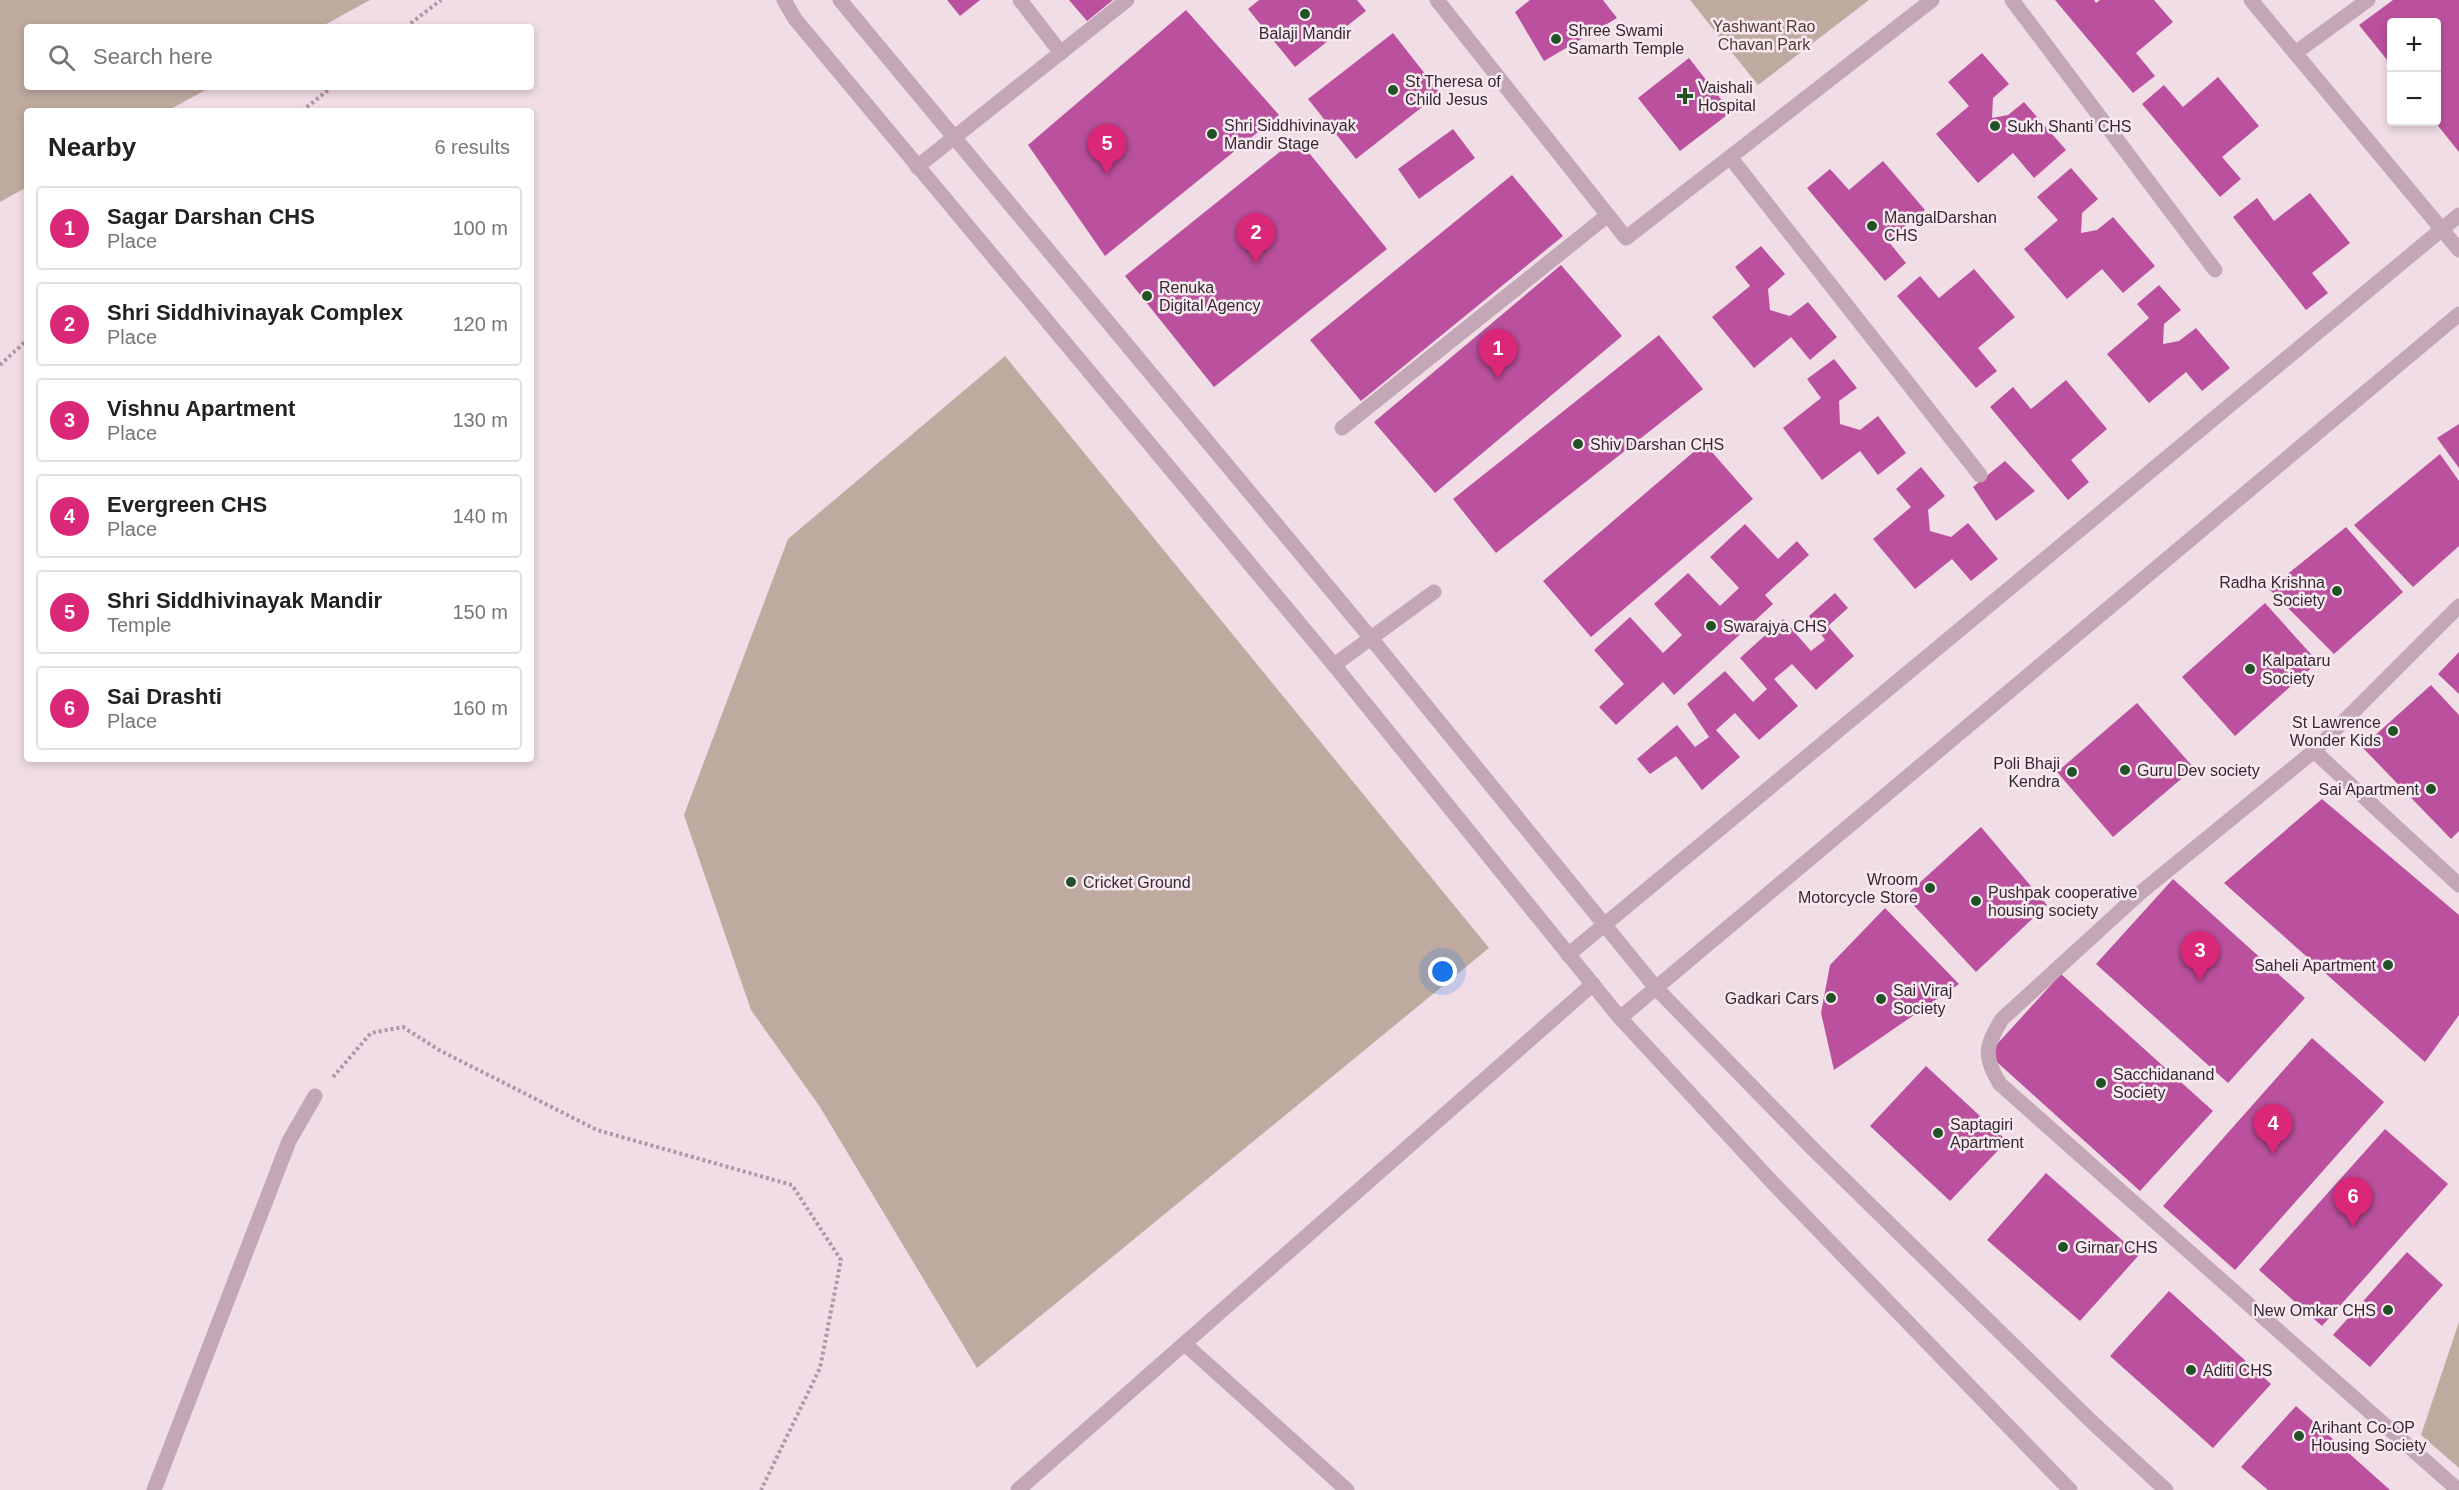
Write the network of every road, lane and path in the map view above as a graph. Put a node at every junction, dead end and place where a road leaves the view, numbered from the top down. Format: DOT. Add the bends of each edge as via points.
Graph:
graph roads {
  1 [pos="441,0"];
  2 [pos="784,0"];
  3 [pos="840,0"];
  4 [pos="1020,0"];
  5 [pos="1127,0"];
  6 [pos="1437,0"];
  7 [pos="1932,0"];
  8 [pos="2012,0"];
  9 [pos="2251,0"];
  10 [pos="2368,0"];
  11 [pos="410,24"];
  12 [pos="1061,53"];
  13 [pos="2295,53"];
  14 [pos="328,90"];
  15 [pos="306,108"];
  16 [pos="953,138"];
  17 [pos="1730,157"];
  18 [pos="917,167"];
  19 [pos="1608,215"];
  20 [pos="2459,215"];
  21 [pos="2441,228"];
  22 [pos="2459,250"];
  23 [pos="2215,270"];
  24 [pos="2459,314"];
  25 [pos="24,343"];
  26 [pos="0,365"];
  27 [pos="1342,428"];
  28 [pos="1980,475"];
  29 [pos="1434,592"];
  30 [pos="2459,606"];
  31 [pos="1370,637"];
  32 [pos="1334,665"];
  33 [pos="2314,751"];
  34 [pos="2459,885"];
  35 [pos="1604,925"];
  36 [pos="1568,955"];
  37 [pos="1593,984"];
  38 [pos="1656,988"];
  39 [pos="1620,1018"];
  40 [pos="315,1096"];
  41 [pos="1186,1345"];
  42 [pos="154,1490"];
  43 [pos="761,1490"];
  44 [pos="1018,1490"];
  45 [pos="1347,1490"];
  46 [pos="2070,1490"];
  47 [pos="2166,1490"];
  48 [pos="2458,1490"];
  1 -- 11 [label="path"];
  2 -- 18 [label="street" via="795,19"];
  3 -- 16 [label="street"];
  4 -- 12 [label="street"];
  5 -- 12 [label="street"];
  6 -- 19 [label="street"];
  7 -- 17 [label="street"];
  8 -- 23 [label="street"];
  9 -- 13 [label="street"];
  10 -- 13 [label="street"];
  12 -- 16 [label="street"];
  13 -- 21 [label="street"];
  14 -- 15 [label="path"];
  16 -- 18 [label="street"];
  16 -- 31 [label="street"];
  17 -- 19 [label="street" via="1626,238"];
  17 -- 28 [label="street"];
  18 -- 32 [label="street"];
  19 -- 27 [label="street"];
  20 -- 21 [label="street"];
  21 -- 22 [label="street"];
  21 -- 35 [label="street"];
  24 -- 38 [label="street"];
  25 -- 26 [label="path"];
  29 -- 31 [label="street"];
  30 -- 33 [label="street"];
  31 -- 32 [label="street"];
  31 -- 35 [label="street"];
  32 -- 36 [label="street"];
  33 -- 34 [label="street"];
  33 -- 48 [label="street" via="2140,893 2002,1019 1992,1035 1987,1056 1989,1067 2000,1084"];
  35 -- 36 [label="street"];
  35 -- 38 [label="street"];
  36 -- 37 [label="street"];
  37 -- 39 [label="street"];
  37 -- 41 [label="street"];
  38 -- 39 [label="street"];
  38 -- 47 [label="street" via="1830,1166"];
  39 -- 46 [label="street" via="1772,1182"];
  40 -- 42 [label="street" via="290,1142"];
  40 -- 43 [label="path" via="371,1033 403,1027 439,1050 597,1130 792,1185 841,1260 820,1368"];
  41 -- 44 [label="street"];
  41 -- 45 [label="street"];
}
